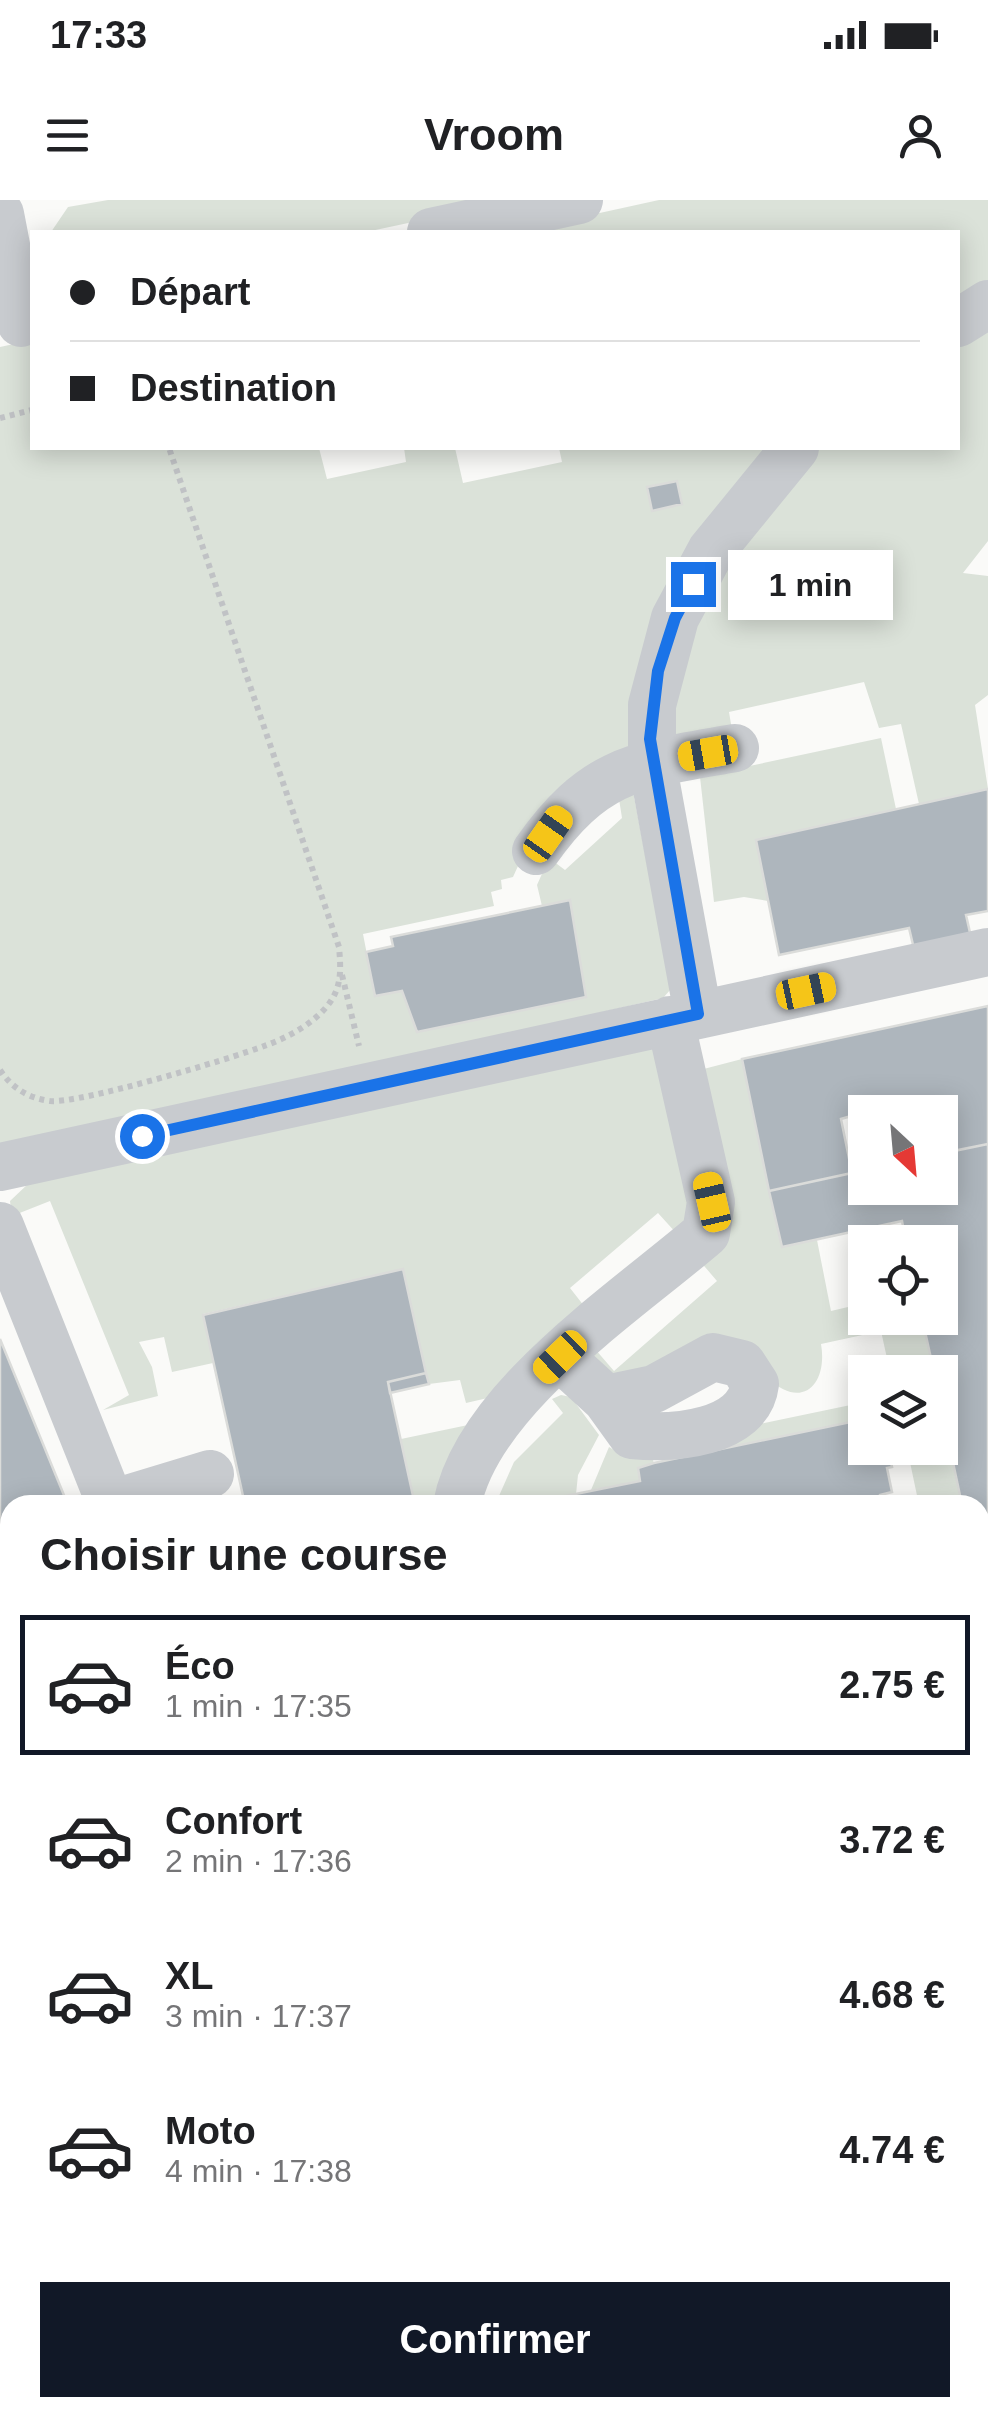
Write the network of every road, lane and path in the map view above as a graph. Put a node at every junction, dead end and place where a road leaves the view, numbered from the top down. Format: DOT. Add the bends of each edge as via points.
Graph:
graph roads {
  1 [pos="579,200"];
  2 [pos="0,214"];
  3 [pos="441,230"];
  4 [pos="988,304"];
  5 [pos="960,321"];
  6 [pos="18,324"];
  7 [pos="30,410"];
  8 [pos="0,418"];
  9 [pos="170,450"];
  10 [pos="794,450"];
  11 [pos="735,748"];
  12 [pos="652,762"];
  13 [pos="536,851"];
  14 [pos="988,952"];
  15 [pos="342,972"];
  16 [pos="684,1017"];
  17 [pos="0,1070"];
  18 [pos="369,1086"];
  19 [pos="0,1168"];
  20 [pos="0,1226"];
  21 [pos="560,1357"];
  22 [pos="606,1399"];
  23 [pos="210,1474"];
  24 [pos="107,1495"];
  25 [pos="143,1495"];
  26 [pos="460,1495"];
  1 -- 3 [label="lane"];
  2 -- 6 [label="lane"];
  4 -- 5 [label="lane"];
  7 -- 8 [label="path"];
  9 -- 15 [label="path"];
  10 -- 12 [label="lane" via="711,551 675,618 652,706"];
  11 -- 12 [label="lane"];
  12 -- 13 [label="lane" via="626,768 588,791"];
  12 -- 16 [label="lane"];
  14 -- 16 [label="lane"];
  15 -- 17 [label="path" via="327,1006 264,1047 54,1102 29,1097"];
  15 -- 18 [label="path"];
  16 -- 18 [label="lane"];
  16 -- 21 [label="lane" via="712,1217 706,1232"];
  18 -- 19 [label="lane"];
  20 -- 24 [label="lane"];
  21 -- 22 [label="lane"];
  21 -- 26 [label="lane" via="496,1418 477,1446"];
  23 -- 25 [label="lane"];
}
